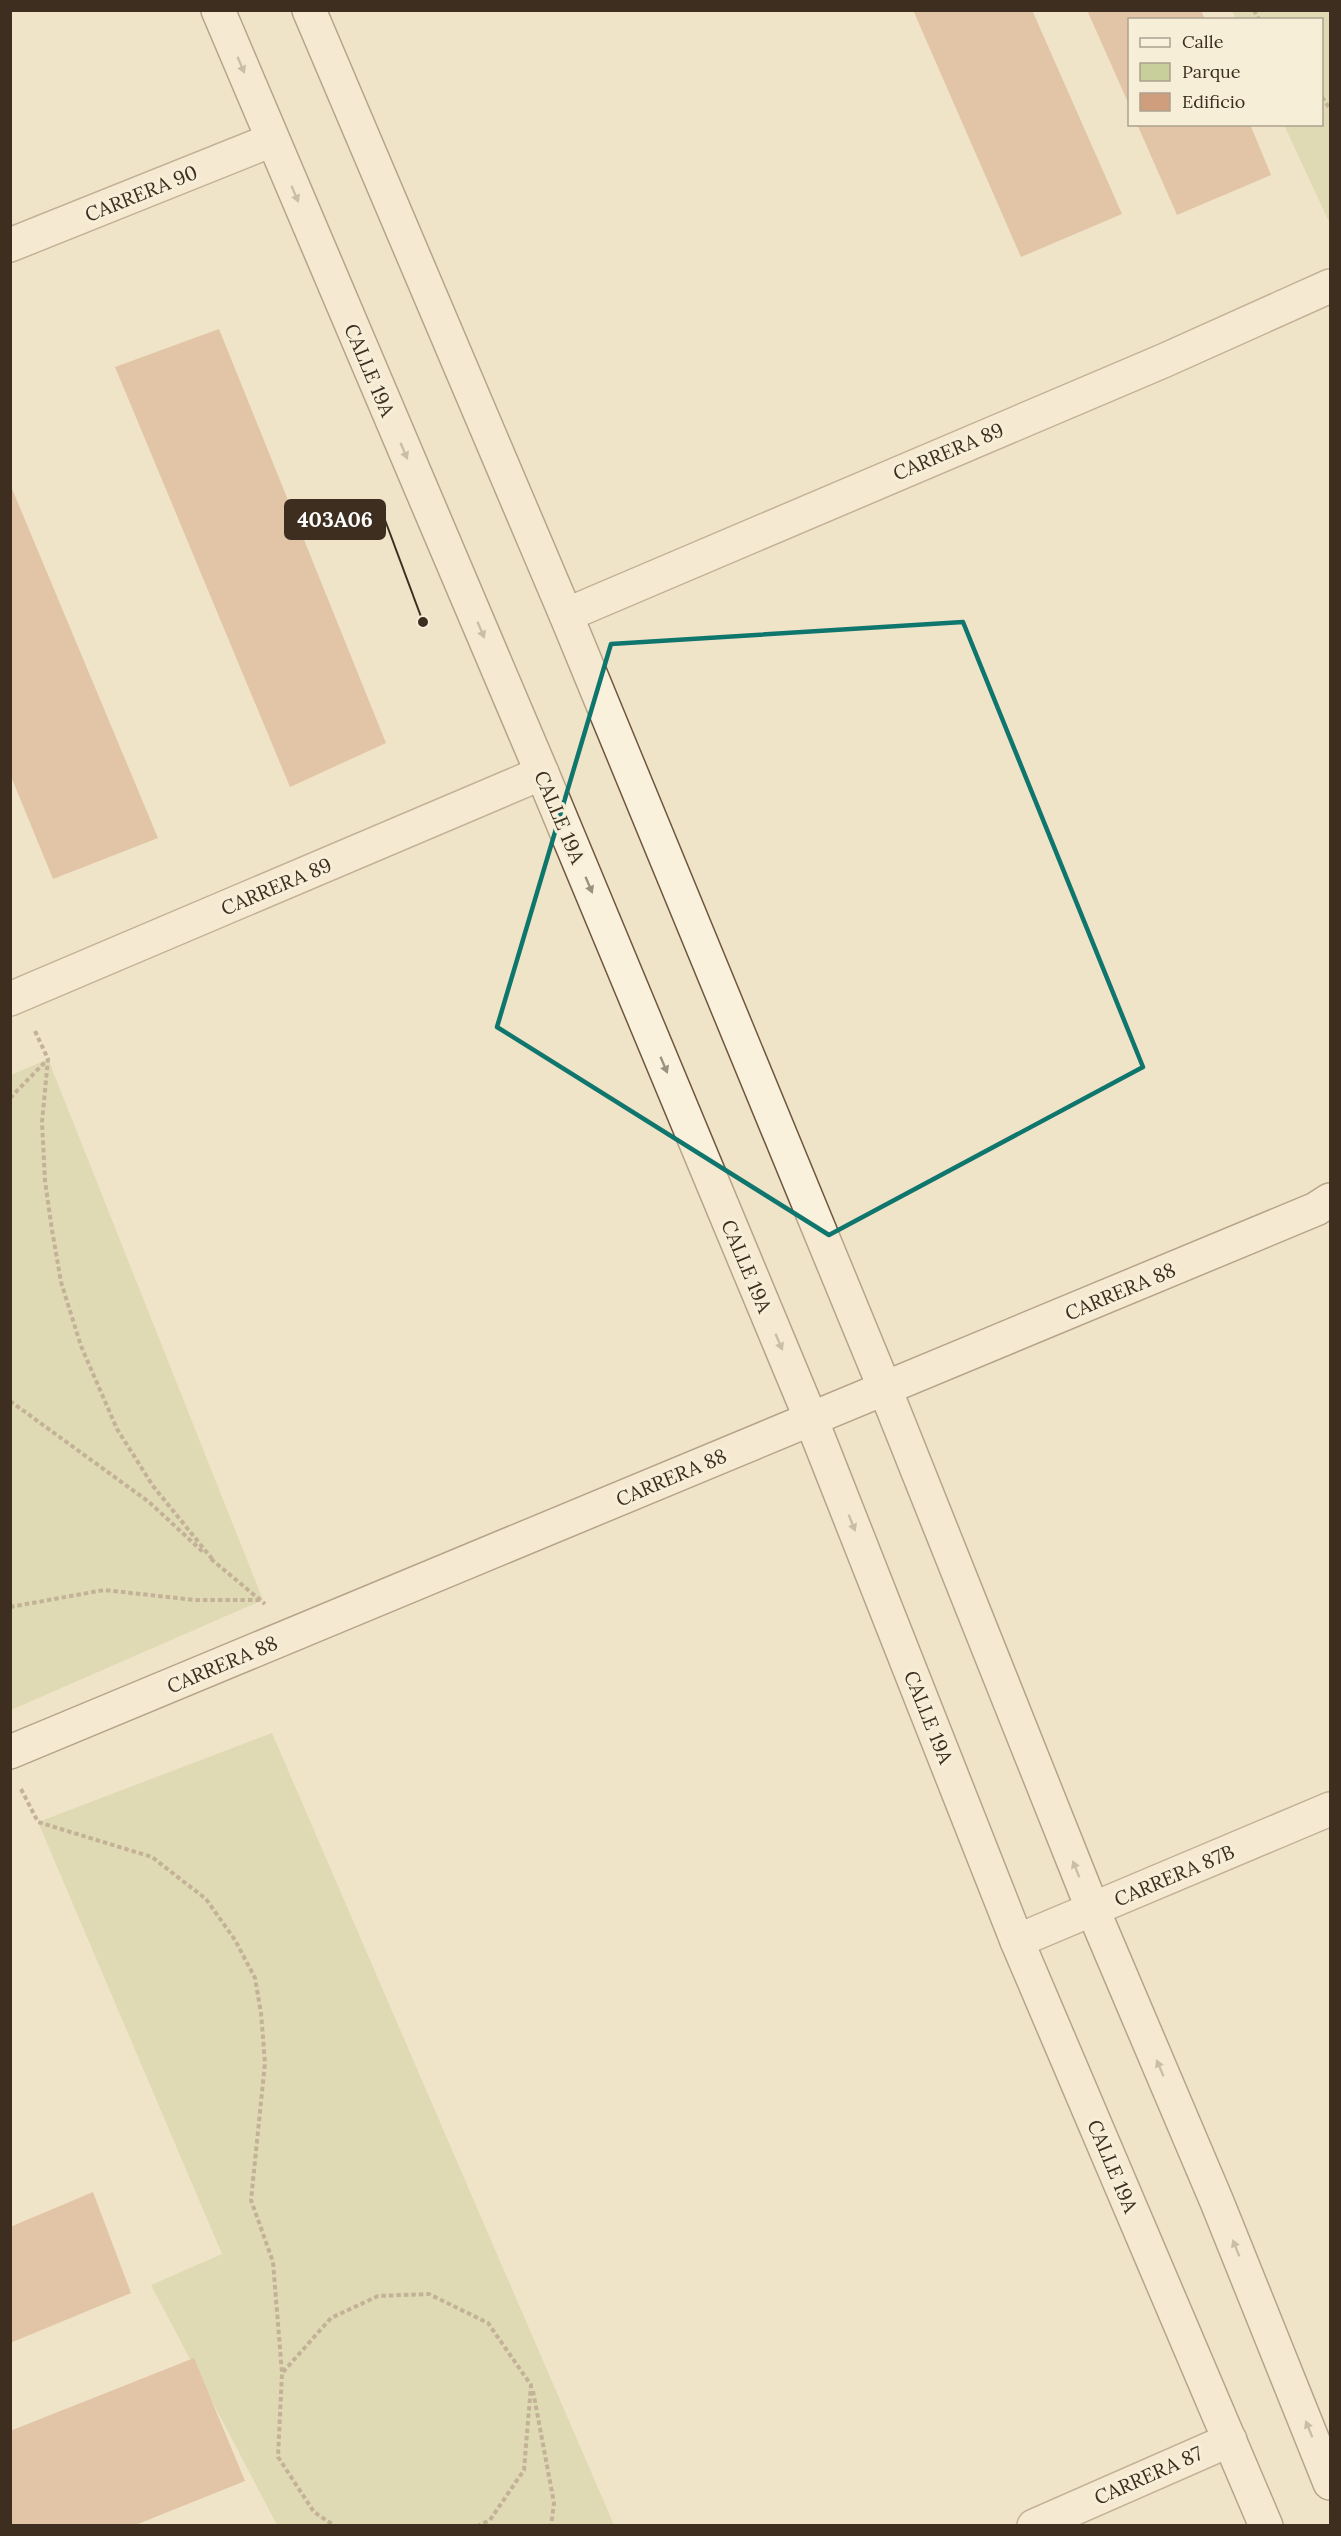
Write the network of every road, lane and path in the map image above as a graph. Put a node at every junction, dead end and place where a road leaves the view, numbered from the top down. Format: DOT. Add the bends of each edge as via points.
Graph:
graph roads {
  1 [pos="218,10"];
  2 [pos="309,10"];
  3 [pos="272,140"];
  4 [pos="10,245"];
  5 [pos="1330,286"];
  6 [pos="566,615"];
  7 [pos="542,773"];
  8 [pos="15,997"];
  9 [pos="48,1059"];
  10 [pos="10,1098"];
  11 [pos="1330,1200"];
  12 [pos="885,1389"];
  13 [pos="10,1401"];
  14 [pos="811,1419"];
  15 [pos="213,1560"];
  16 [pos="263,1600"];
  17 [pos="10,1607"];
  18 [pos="279,1640"];
  19 [pos="10,1752"];
  20 [pos="20,1785"];
  21 [pos="1330,1809"];
  22 [pos="1093,1910"];
  23 [pos="1017,1941"];
  24 [pos="282,2373"];
  25 [pos="531,2385"];
  26 [pos="1230,2440"];
  27 [pos="1330,2483"];
  28 [pos="335,2526"];
  29 [pos="478,2526"];
  30 [pos="551,2526"];
  31 [pos="1034,2526"];
  32 [pos="1266,2526"];
  1 -- 3 [label="street, CALLE 19A, one-way"];
  2 -- 6 [label="street"];
  3 -- 4 [label="street, CARRERA 90"];
  3 -- 7 [label="street, CALLE 19A, one-way"];
  5 -- 6 [label="street, CARRERA 89"];
  6 -- 12 [label="street"];
  7 -- 8 [label="street, CARRERA 89"];
  7 -- 14 [label="street, CALLE 19A, one-way"];
  8 -- 9 [label="path"];
  9 -- 10 [label="path"];
  9 -- 15 [label="path" via="42,1122 45,1181 61,1282 81,1346 117,1429 153,1486"];
  11 -- 12 [label="street, CARRERA 88"];
  12 -- 14 [label="street, CARRERA 88"];
  22 -- 12 [label="street, one-way"];
  13 -- 15 [label="path" via="149,1502"];
  14 -- 18 [label="street, CARRERA 88"];
  14 -- 23 [label="street, CALLE 19A, one-way"];
  15 -- 16 [label="path"];
  16 -- 17 [label="path" via="195,1600 104,1590"];
  16 -- 18 [label="path"];
  18 -- 19 [label="street, CARRERA 88"];
  20 -- 24 [label="path" via="38,1822 152,1857 206,1899 235,1940 255,1978 266,2063 251,2200 273,2262"];
  21 -- 22 [label="street, CARRERA 87B"];
  22 -- 23 [label="street, CARRERA 87B"];
  27 -- 22 [label="street, one-way"];
  23 -- 26 [label="street, CALLE 19A"];
  24 -- 25 [label="path" via="331,2318 378,2296 429,2294 488,2323"];
  24 -- 28 [label="path" via="278,2457 314,2512"];
  25 -- 29 [label="path" via="524,2470 490,2520"];
  25 -- 30 [label="path" via="554,2503"];
  26 -- 31 [label="street, CARRERA 87"];
  26 -- 32 [label="street, CALLE 19A"];
}
